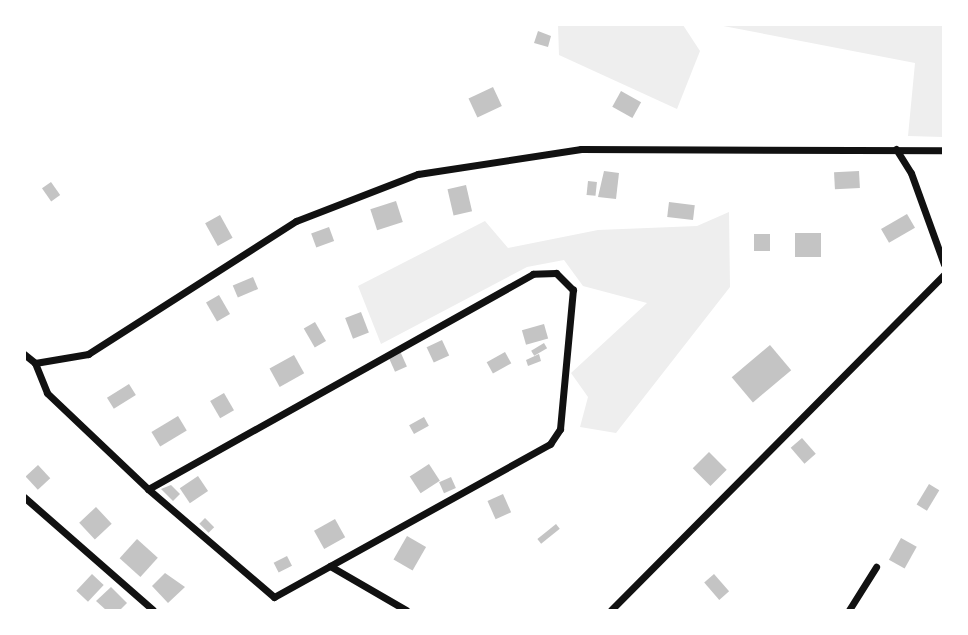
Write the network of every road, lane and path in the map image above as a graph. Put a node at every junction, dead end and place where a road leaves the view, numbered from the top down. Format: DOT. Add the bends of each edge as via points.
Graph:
graph roads {
  1 [pos="896,149"];
  2 [pos="943,149"];
  3 [pos="943,264"];
  4 [pos="943,275"];
  5 [pos="24,354"];
  6 [pos="35,363"];
  7 [pos="148,489"];
  8 [pos="24,497"];
  9 [pos="330,566"];
  10 [pos="876,567"];
  11 [pos="153,611"];
  12 [pos="406,611"];
  13 [pos="611,611"];
  14 [pos="849,611"];
  1 -- 2 [label="street"];
  1 -- 3 [label="street" via="911,173"];
  1 -- 6 [label="street" via="581,149 418,174 296,221 88,355"];
  4 -- 13 [label="street"];
  5 -- 6 [label="street"];
  6 -- 7 [label="street" via="47,393"];
  7 -- 9 [label="street" via="274,597"];
  7 -- 9 [label="street" via="533,274 556,272 572,290 560,429 550,444"];
  8 -- 11 [label="street"];
  9 -- 12 [label="street"];
  10 -- 14 [label="street"];
}
